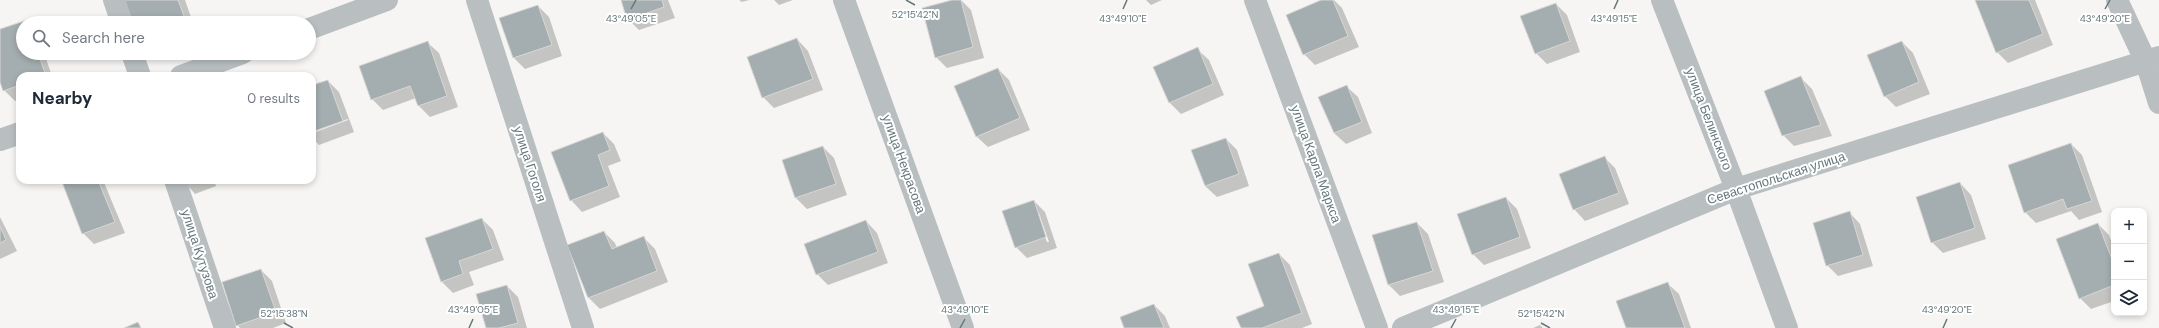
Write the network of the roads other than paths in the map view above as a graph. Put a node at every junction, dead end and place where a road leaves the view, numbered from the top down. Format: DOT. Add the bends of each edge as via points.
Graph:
graph roads {
  1 [pos="114,0"];
  2 [pos="387,0"];
  3 [pos="478,0"];
  4 [pos="844,0"];
  5 [pos="1255,0"];
  6 [pos="1662,0"];
  7 [pos="2118,0"];
  8 [pos="120,16"];
  9 [pos="316,26"];
  10 [pos="134,60"];
  11 [pos="224,60"];
  12 [pos="2152,60"];
  13 [pos="139,72"];
  14 [pos="192,72"];
  15 [pos="2159,103"];
  16 [pos="16,134"];
  17 [pos="0,140"];
  18 [pos="176,184"];
  19 [pos="1736,189"];
  20 [pos="225,328"];
  21 [pos="583,328"];
  22 [pos="963,328"];
  23 [pos="1377,328"];
  24 [pos="1403,328"];
  25 [pos="1787,328"];
  1 -- 8 [label="street"];
  2 -- 9 [label="street"];
  3 -- 21 [label="street, улица Гоголя"];
  4 -- 22 [label="street, улица Некрасова"];
  5 -- 23 [label="street, улица Карла Маркса"];
  6 -- 19 [label="street, улица Белинского"];
  7 -- 12 [label="street"];
  10 -- 13 [label="street"];
  11 -- 14 [label="street"];
  12 -- 15 [label="street"];
  12 -- 19 [label="street, Севастопольская улица"];
  16 -- 17 [label="street"];
  18 -- 20 [label="street, улица Кутузова"];
  19 -- 24 [label="street, Севастопольская улица"];
  19 -- 25 [label="street, улица Белинского"];
}
